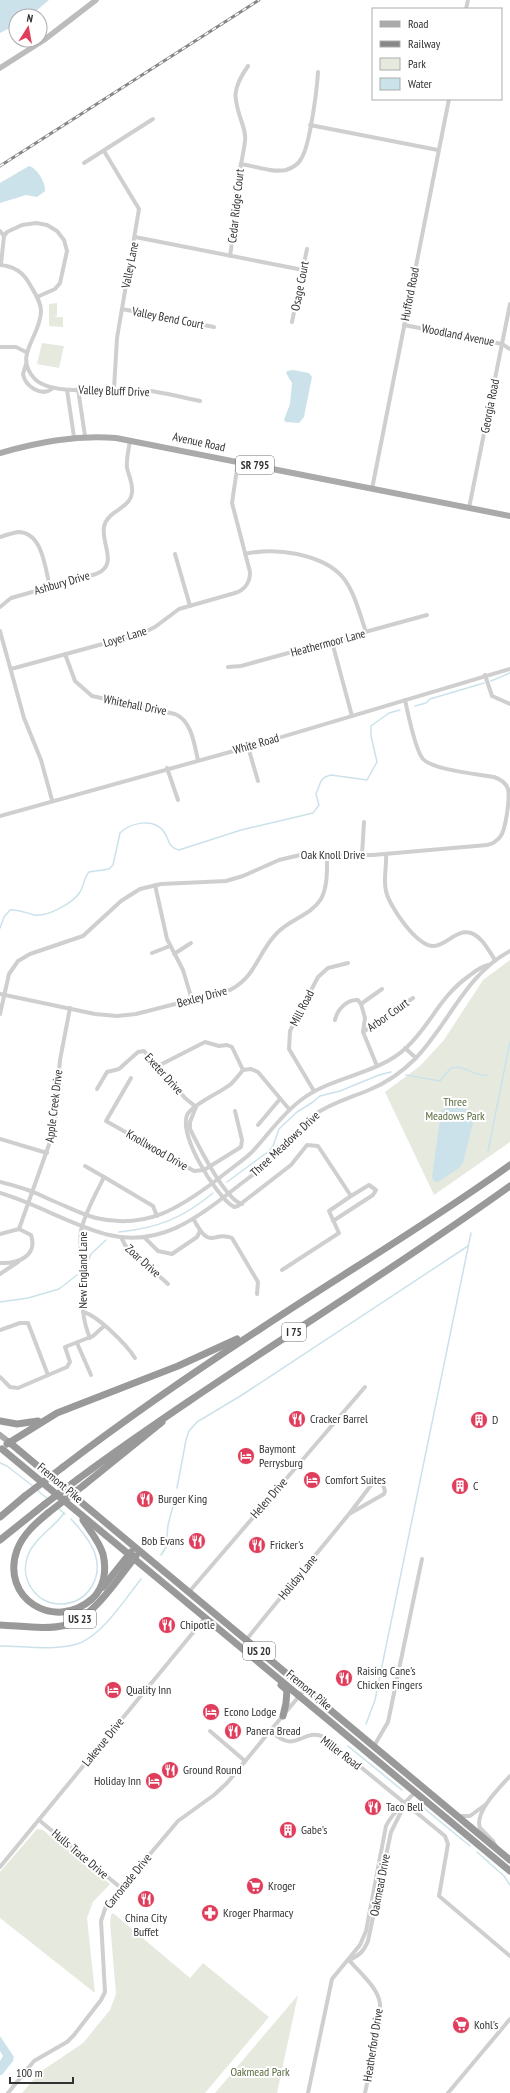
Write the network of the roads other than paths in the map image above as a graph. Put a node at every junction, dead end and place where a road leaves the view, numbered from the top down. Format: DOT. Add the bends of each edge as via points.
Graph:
graph roads {
  1 [pos="96,0"];
  2 [pos="248,66"];
  3 [pos="0,68"];
  4 [pos="318,72"];
  5 [pos="449,100"];
  6 [pos="153,119"];
  7 [pos="310,125"];
  8 [pos="438,150"];
  9 [pos="104,151"];
  10 [pos="84,164"];
  11 [pos="241,164"];
  12 [pos="0,231"];
  13 [pos="4,236"];
  14 [pos="135,237"];
  15 [pos="307,249"];
  16 [pos="230,256"];
  17 [pos="0,264"];
  18 [pos="303,270"];
  19 [pos="37,297"];
  20 [pos="510,304"];
  21 [pos="122,309"];
  22 [pos="292,322"];
  23 [pos="404,325"];
  24 [pos="214,327"];
  25 [pos="502,344"];
  26 [pos="0,347"];
  27 [pos="510,349"];
  28 [pos="26,352"];
  29 [pos="26,364"];
  30 [pos="52,389"];
  31 [pos="78,389"];
  32 [pos="114,389"];
  33 [pos="67,390"];
  34 [pos="200,401"];
  35 [pos="85,436"];
  36 [pos="74,437"];
  37 [pos="130,440"];
  38 [pos="0,453"];
  39 [pos="238,462"];
  40 [pos="372,489"];
  41 [pos="469,508"];
  42 [pos="510,516"];
  43 [pos="0,537"];
  44 [pos="175,554"];
  45 [pos="245,554"];
  46 [pos="50,587"];
  47 [pos="190,606"];
  48 [pos="0,607"];
  49 [pos="427,615"];
  50 [pos="0,631"];
  51 [pos="366,632"];
  52 [pos="332,642"];
  53 [pos="65,654"];
  54 [pos="228,667"];
  55 [pos="510,669"];
  56 [pos="10,670"];
  57 [pos="485,675"];
  58 [pos="404,700"];
  59 [pos="510,704"];
  60 [pos="352,716"];
  61 [pos="248,747"];
  62 [pos="198,760"];
  63 [pos="167,768"];
  64 [pos="258,781"];
  65 [pos="52,800"];
  66 [pos="178,800"];
  67 [pos="0,816"];
  68 [pos="364,822"];
  69 [pos="327,854"];
  70 [pos="386,854"];
  71 [pos="362,855"];
  72 [pos="155,885"];
  73 [pos="191,943"];
  74 [pos="170,946"];
  75 [pos="510,951"];
  76 [pos="152,952"];
  77 [pos="174,954"];
  78 [pos="495,960"];
  79 [pos="348,963"];
  80 [pos="488,965"];
  81 [pos="382,989"];
  82 [pos="2,994"];
  83 [pos="413,998"];
  84 [pos="192,1000"];
  85 [pos="361,1004"];
  86 [pos="70,1008"];
  87 [pos="0,1014"];
  88 [pos="335,1020"];
  89 [pos="363,1032"];
  90 [pos="405,1048"];
  91 [pos="416,1058"];
  92 [pos="158,1066"];
  93 [pos="377,1066"];
  94 [pos="243,1070"];
  95 [pos="130,1078"];
  96 [pos="97,1089"];
  97 [pos="314,1092"];
  98 [pos="280,1099"];
  99 [pos="196,1107"];
  100 [pos="289,1109"];
  101 [pos="235,1111"];
  102 [pos="258,1125"];
  103 [pos="0,1139"];
  104 [pos="47,1153"];
  105 [pos="510,1165"];
  106 [pos="85,1166"];
  107 [pos="210,1166"];
  108 [pos="204,1170"];
  109 [pos="104,1177"];
  110 [pos="217,1179"];
  111 [pos="0,1182"];
  112 [pos="213,1182"];
  113 [pos="510,1186"];
  114 [pos="33,1192"];
  115 [pos="0,1193"];
  116 [pos="229,1193"];
  117 [pos="351,1196"];
  118 [pos="224,1197"];
  119 [pos="29,1202"];
  120 [pos="242,1204"];
  121 [pos="86,1215"];
  122 [pos="156,1216"];
  123 [pos="194,1220"];
  124 [pos="333,1221"];
  125 [pos="82,1226"];
  126 [pos="19,1229"];
  127 [pos="200,1231"];
  128 [pos="0,1234"];
  129 [pos="121,1237"];
  130 [pos="144,1237"];
  131 [pos="18,1262"];
  132 [pos="0,1263"];
  133 [pos="282,1270"];
  134 [pos="0,1274"];
  135 [pos="168,1284"];
  136 [pos="257,1294"];
  137 [pos="83,1312"];
  138 [pos="104,1326"];
  139 [pos="0,1330"];
  140 [pos="258,1330"];
  141 [pos="90,1338"];
  142 [pos="76,1343"];
  143 [pos="135,1358"];
  144 [pos="48,1375"];
  145 [pos="91,1375"];
  146 [pos="0,1377"];
  147 [pos="365,1387"];
  148 [pos="195,1396"];
  149 [pos="45,1419"];
  150 [pos="0,1421"];
  151 [pos="0,1434"];
  152 [pos="9,1442"];
  153 [pos="1,1449"];
  154 [pos="80,1514"];
  155 [pos="349,1514"];
  156 [pos="0,1517"];
  157 [pos="89,1522"];
  158 [pos="0,1540"];
  159 [pos="137,1549"];
  160 [pos="131,1557"];
  161 [pos="422,1559"];
  162 [pos="100,1590"];
  163 [pos="189,1592"];
  164 [pos="206,1618"];
  165 [pos="0,1625"];
  166 [pos="246,1640"];
  167 [pos="262,1665"];
  168 [pos="305,1689"];
  169 [pos="300,1696"];
  170 [pos="282,1716"];
  171 [pos="210,1731"];
  172 [pos="271,1731"];
  173 [pos="374,1746"];
  174 [pos="374,1758"];
  175 [pos="245,1761"];
  176 [pos="510,1776"];
  177 [pos="421,1785"];
  178 [pos="415,1792"];
  179 [pos="487,1803"];
  180 [pos="405,1804"];
  181 [pos="457,1815"];
  182 [pos="39,1820"];
  183 [pos="497,1849"];
  184 [pos="510,1860"];
  185 [pos="0,1867"];
  186 [pos="510,1871"];
  187 [pos="121,1888"];
  188 [pos="510,1956"];
  189 [pos="349,1960"];
  190 [pos="510,2019"];
  191 [pos="8,2093"];
  192 [pos="308,2093"];
  193 [pos="365,2093"];
  194 [pos="448,2093"];
  1 -- 3 [label="main road" via="44,40"];
  2 -- 11 [label="street, Cedar Ridge Court" via="238,81 234,95 246,135"];
  4 -- 7 [label="street"];
  5 -- 8 [label="street, Hufford Road"];
  6 -- 9 [label="street"];
  7 -- 8 [label="street"];
  7 -- 11 [label="street" via="303,156 293,167 278,170"];
  8 -- 23 [label="street, Hufford Road"];
  9 -- 10 [label="street"];
  9 -- 14 [label="street, Valley Lane" via="138,207"];
  11 -- 16 [label="street, Cedar Ridge Court"];
  12 -- 13 [label="street"];
  13 -- 17 [label="street"];
  13 -- 19 [label="street" via="22,225 43,223 52,227 64,240 67,251 60,283 54,289"];
  14 -- 16 [label="street"];
  14 -- 21 [label="street, Valley Lane"];
  15 -- 18 [label="street, Osage Court"];
  16 -- 18 [label="street"];
  17 -- 19 [label="street, Valley Bluff Drive" via="22,274"];
  18 -- 22 [label="street, Osage Court"];
  19 -- 28 [label="street, Valley Bluff Drive" via="41,311 40,321"];
  20 -- 25 [label="street, Georgia Road"];
  21 -- 24 [label="street, Valley Bend Court"];
  21 -- 32 [label="street, Valley Lane" via="115,351"];
  23 -- 25 [label="street, Woodland Avenue"];
  23 -- 40 [label="street, Hufford Road"];
  25 -- 27 [label="street, Woodland Avenue"];
  25 -- 41 [label="street, Georgia Road"];
  26 -- 28 [label="street" via="16,347"];
  28 -- 29 [label="street, Valley Bluff Drive"];
  29 -- 30 [label="street, Valley Bluff Drive" via="33,378"];
  29 -- 30 [label="street, Valley Bluff Drive" via="23,374 29,385 41,392"];
  30 -- 33 [label="street, Valley Bluff Drive"];
  31 -- 32 [label="street, Valley Bluff Drive"];
  31 -- 33 [label="street, Valley Bluff Drive"];
  31 -- 35 [label="street"];
  32 -- 34 [label="street, Valley Bluff Drive" via="142,390"];
  33 -- 36 [label="street"];
  35 -- 36 [label="main road, Avenue Road / SR 795"];
  35 -- 37 [label="main road, Avenue Road / SR 795"];
  36 -- 38 [label="main road, Avenue Road / SR 795"];
  37 -- 39 [label="main road, Avenue Road / SR 795"];
  37 -- 46 [label="street, Ashbury Drive" via="127,463 132,492 128,502 105,523 108,558 106,566 96,574"];
  39 -- 40 [label="main road, Avenue Road / SR 795"];
  39 -- 45 [label="street, Loyer Lane" via="232,503"];
  40 -- 41 [label="main road, Avenue Road / SR 795"];
  41 -- 42 [label="main road, Avenue Road / SR 795"];
  43 -- 46 [label="street" via="21,532 35,539"];
  44 -- 47 [label="street"];
  45 -- 47 [label="street, Loyer Lane" via="250,575 243,589"];
  45 -- 51 [label="street" via="280,551 314,558 331,566 349,585"];
  46 -- 48 [label="street, Ashbury Drive" via="11,598"];
  47 -- 53 [label="street, Loyer Lane" via="179,609 143,633"];
  49 -- 51 [label="street, Heathermoor Lane"];
  50 -- 56 [label="street"];
  51 -- 52 [label="street, Heathermoor Lane"];
  52 -- 54 [label="street, Heathermoor Lane" via="241,666"];
  52 -- 60 [label="street"];
  53 -- 56 [label="street, Loyer Lane"];
  53 -- 62 [label="street, Whitehall Drive" via="75,681 92,696 182,717 188,725"];
  55 -- 57 [label="street, White Road"];
  56 -- 65 [label="street"];
  57 -- 58 [label="street, White Road"];
  57 -- 59 [label="street" via="492,696"];
  58 -- 60 [label="street, White Road"];
  58 -- 70 [label="street, Oak Knoll Drive" via="419,751 426,761 435,766 497,778 507,786 510,800 503,832 492,843"];
  60 -- 61 [label="street, White Road"];
  61 -- 62 [label="street, White Road"];
  61 -- 64 [label="street"];
  62 -- 63 [label="street, White Road"];
  63 -- 65 [label="street, White Road"];
  63 -- 66 [label="street"];
  65 -- 67 [label="street, White Road"];
  68 -- 71 [label="street"];
  69 -- 71 [label="street, Oak Knoll Drive"];
  69 -- 72 [label="street, Oak Knoll Drive" via="290,856 226,881"];
  69 -- 84 [label="street, Bexley Drive" via="324,889 315,907 278,931 242,983 224,992"];
  70 -- 71 [label="street, Oak Knoll Drive"];
  70 -- 78 [label="street" via="386,894 418,940 434,946 461,933 471,934 480,939"];
  72 -- 74 [label="street"];
  72 -- 82 [label="street, Oak Knoll Drive" via="140,889 126,897 83,936 30,954 18,961 9,974"];
  73 -- 77 [label="street"];
  74 -- 76 [label="street"];
  74 -- 77 [label="street"];
  75 -- 78 [label="street, Three Meadows Drive"];
  77 -- 84 [label="street" via="187,979"];
  78 -- 80 [label="street, Three Meadows Drive"];
  79 -- 97 [label="street, Mill Road" via="328,968 318,977 289,1035 288,1045 291,1052"];
  80 -- 90 [label="street, Three Meadows Drive" via="450,991"];
  80 -- 91 [label="street, Three Meadows Drive" via="469,985 437,1033"];
  81 -- 85 [label="street"];
  82 -- 86 [label="street, Bexley Drive"];
  82 -- 87 [label="street, Oak Knoll Drive"];
  83 -- 89 [label="street, Arbor Court"];
  84 -- 86 [label="street, Bexley Drive" via="126,1016 107,1016"];
  85 -- 88 [label="street" via="358,1000 352,1000 340,1008"];
  85 -- 89 [label="street" via="365,1018"];
  86 -- 104 [label="street, Apple Creek Drive"];
  89 -- 93 [label="street"];
  90 -- 91 [label="street"];
  90 -- 93 [label="street, Three Meadows Drive"];
  91 -- 116 [label="street, Three Meadows Drive" via="388,1080 316,1114 276,1156"];
  92 -- 94 [label="street" via="205,1042 219,1046 230,1045"];
  92 -- 96 [label="street, Exeter Drive" via="147,1052 140,1051 119,1070 107,1072"];
  92 -- 99 [label="street, Exeter Drive"];
  93 -- 97 [label="street, Three Meadows Drive"];
  94 -- 98 [label="street" via="251,1069 258,1072"];
  94 -- 99 [label="street" via="231,1084"];
  95 -- 108 [label="street, Knollwood Drive" via="106,1121 194,1171"];
  97 -- 100 [label="street, Three Meadows Drive"];
  98 -- 100 [label="street"];
  98 -- 102 [label="street"];
  99 -- 107 [label="street" via="190,1129"];
  99 -- 108 [label="street" via="186,1116 184,1126"];
  100 -- 110 [label="street, Three Meadows Drive" via="250,1154"];
  101 -- 107 [label="street, Knollwood Drive" via="242,1140 241,1147"];
  103 -- 104 [label="street"];
  104 -- 114 [label="street, Apple Creek Drive"];
  105 -- 140 [label="highway, I 75" via="395,1243"];
  106 -- 109 [label="street"];
  107 -- 108 [label="street, Knollwood Drive"];
  107 -- 110 [label="street"];
  108 -- 112 [label="street"];
  109 -- 121 [label="street, New England Lane"];
  109 -- 122 [label="street" via="153,1206"];
  110 -- 112 [label="street, Three Meadows Drive"];
  110 -- 116 [label="street"];
  111 -- 114 [label="street, Three Meadows Drive"];
  112 -- 118 [label="street"];
  112 -- 122 [label="street, Three Meadows Drive" via="187,1202"];
  113 -- 148 [label="highway, I 75"];
  114 -- 119 [label="street, Apple Creek Drive"];
  114 -- 121 [label="street, Three Meadows Drive"];
  115 -- 119 [label="street, Three Meadows Drive"];
  116 -- 118 [label="street, Three Meadows Drive"];
  116 -- 120 [label="street"];
  117 -- 120 [label="street" via="318,1146 312,1144 307,1145 291,1165"];
  117 -- 124 [label="street" via="329,1211"];
  117 -- 124 [label="street" via="369,1185 376,1190 373,1195"];
  118 -- 120 [label="street" via="234,1207"];
  118 -- 123 [label="street, Three Meadows Drive"];
  119 -- 125 [label="street, Three Meadows Drive"];
  119 -- 126 [label="street, Apple Creek Drive"];
  121 -- 122 [label="street, Three Meadows Drive" via="118,1221 134,1221"];
  121 -- 125 [label="street, New England Lane"];
  123 -- 127 [label="street"];
  123 -- 130 [label="street, Three Meadows Drive" via="169,1232"];
  124 -- 133 [label="street" via="340,1233"];
  125 -- 129 [label="street, Three Meadows Drive"];
  125 -- 137 [label="street, New England Lane"];
  126 -- 128 [label="street"];
  126 -- 131 [label="street" via="31,1235 32,1248 27,1256"];
  127 -- 130 [label="street" via="196,1237 172,1254 158,1251"];
  127 -- 136 [label="street" via="213,1239 228,1236 232,1238 258,1282"];
  129 -- 130 [label="street, Three Meadows Drive"];
  129 -- 135 [label="street, Zoar Drive" via="125,1245"];
  131 -- 132 [label="street"];
  131 -- 134 [label="street"];
  137 -- 138 [label="street"];
  137 -- 141 [label="street, New England Lane"];
  138 -- 141 [label="street"];
  138 -- 143 [label="street"];
  139 -- 144 [label="street" via="28,1323"];
  140 -- 149 [label="highway" via="178,1366"];
  140 -- 156 [label="highway, I 75, bridge" via="137,1412"];
  141 -- 142 [label="street"];
  142 -- 144 [label="street" via="65,1347 70,1365"];
  142 -- 145 [label="street"];
  144 -- 146 [label="street" via="15,1388 10,1387"];
  147 -- 163 [label="street, Helen Drive"];
  148 -- 158 [label="highway, I 75, bridge" via="78,1479"];
  148 -- 162 [label="highway, bridge" via="48,1513 29,1530 18,1549 14,1561 14,1574 21,1592 36,1606 60,1613 78,1608"];
  149 -- 150 [label="highway" via="17,1424"];
  149 -- 152 [label="highway"];
  151 -- 152 [label="main road, US 20"];
  152 -- 153 [label="highway"];
  152 -- 159 [label="highway, Fremont Pike / US 20"];
  153 -- 154 [label="highway, Fremont Pike / US 20"];
  154 -- 157 [label="highway, Fremont Pike / US 20"];
  154 -- 162 [label="highway" via="103,1554 105,1567"];
  155 -- 155 [label="street, Holiday Lane" via="384,1494 383,1485 377,1482 372,1484"];
  155 -- 166 [label="street, Holiday Lane"];
  157 -- 159 [label="highway" via="104,1528 126,1546"];
  157 -- 160 [label="highway, Fremont Pike / US 20"];
  159 -- 160 [label="highway"];
  159 -- 163 [label="highway, Fremont Pike / US 20"];
  160 -- 162 [label="highway"];
  160 -- 164 [label="highway, Fremont Pike / US 20"];
  160 -- 165 [label="highway, US 23" via="89,1613 74,1622 53,1627"];
  161 -- 173 [label="street" via="388,1722"];
  163 -- 166 [label="highway, Fremont Pike / US 20"];
  164 -- 167 [label="highway, Fremont Pike / US 20"];
  164 -- 182 [label="street, Lakevue Drive"];
  166 -- 168 [label="highway, Fremont Pike / US 20"];
  167 -- 169 [label="highway, Fremont Pike / US 20"];
  167 -- 170 [label="highway" via="268,1674 287,1690 288,1696"];
  168 -- 169 [label="street, Carronade Drive"];
  168 -- 173 [label="highway, Fremont Pike / US 20"];
  169 -- 170 [label="street, Carronade Drive"];
  169 -- 174 [label="highway, Fremont Pike / US 20"];
  170 -- 172 [label="street, Carronade Drive"];
  171 -- 175 [label="street"];
  172 -- 175 [label="street, Carronade Drive"];
  172 -- 180 [label="street, Miller Road" via="287,1742 311,1734 324,1737"];
  173 -- 177 [label="highway, Fremont Pike / US 20"];
  174 -- 177 [label="highway" via="386,1763 410,1782"];
  174 -- 178 [label="highway, Fremont Pike / US 20"];
  175 -- 187 [label="street, Carronade Drive" via="221,1789 178,1821"];
  176 -- 179 [label="street"];
  177 -- 181 [label="highway, Fremont Pike / US 20"];
  178 -- 180 [label="street, Oakmead Drive"];
  178 -- 181 [label="highway" via="422,1792 447,1812"];
  178 -- 186 [label="highway, Fremont Pike / US 20"];
  179 -- 181 [label="street" via="470,1816"];
  179 -- 183 [label="street" via="480,1817 479,1826"];
  180 -- 188 [label="street" via="448,1840 438,1892 441,1898"];
  180 -- 189 [label="street, Oakmead Drive" via="391,1832 368,1941 357,1957"];
  181 -- 183 [label="highway, Fremont Pike / US 20"];
  182 -- 185 [label="street, Lakevue Drive"];
  182 -- 187 [label="street, Hulls Trace Drive"];
  183 -- 184 [label="highway, Fremont Pike / US 20"];
  187 -- 191 [label="street, Carronade Drive" via="106,1906 101,1921 105,1992 102,2000 67,2042 34,2061"];
  189 -- 192 [label="street, Oakmead Drive" via="335,1974 329,1986"];
  189 -- 193 [label="street, Heatherford Drive" via="373,1988 380,2004 380,2018"];
  190 -- 194 [label="street"];
}
